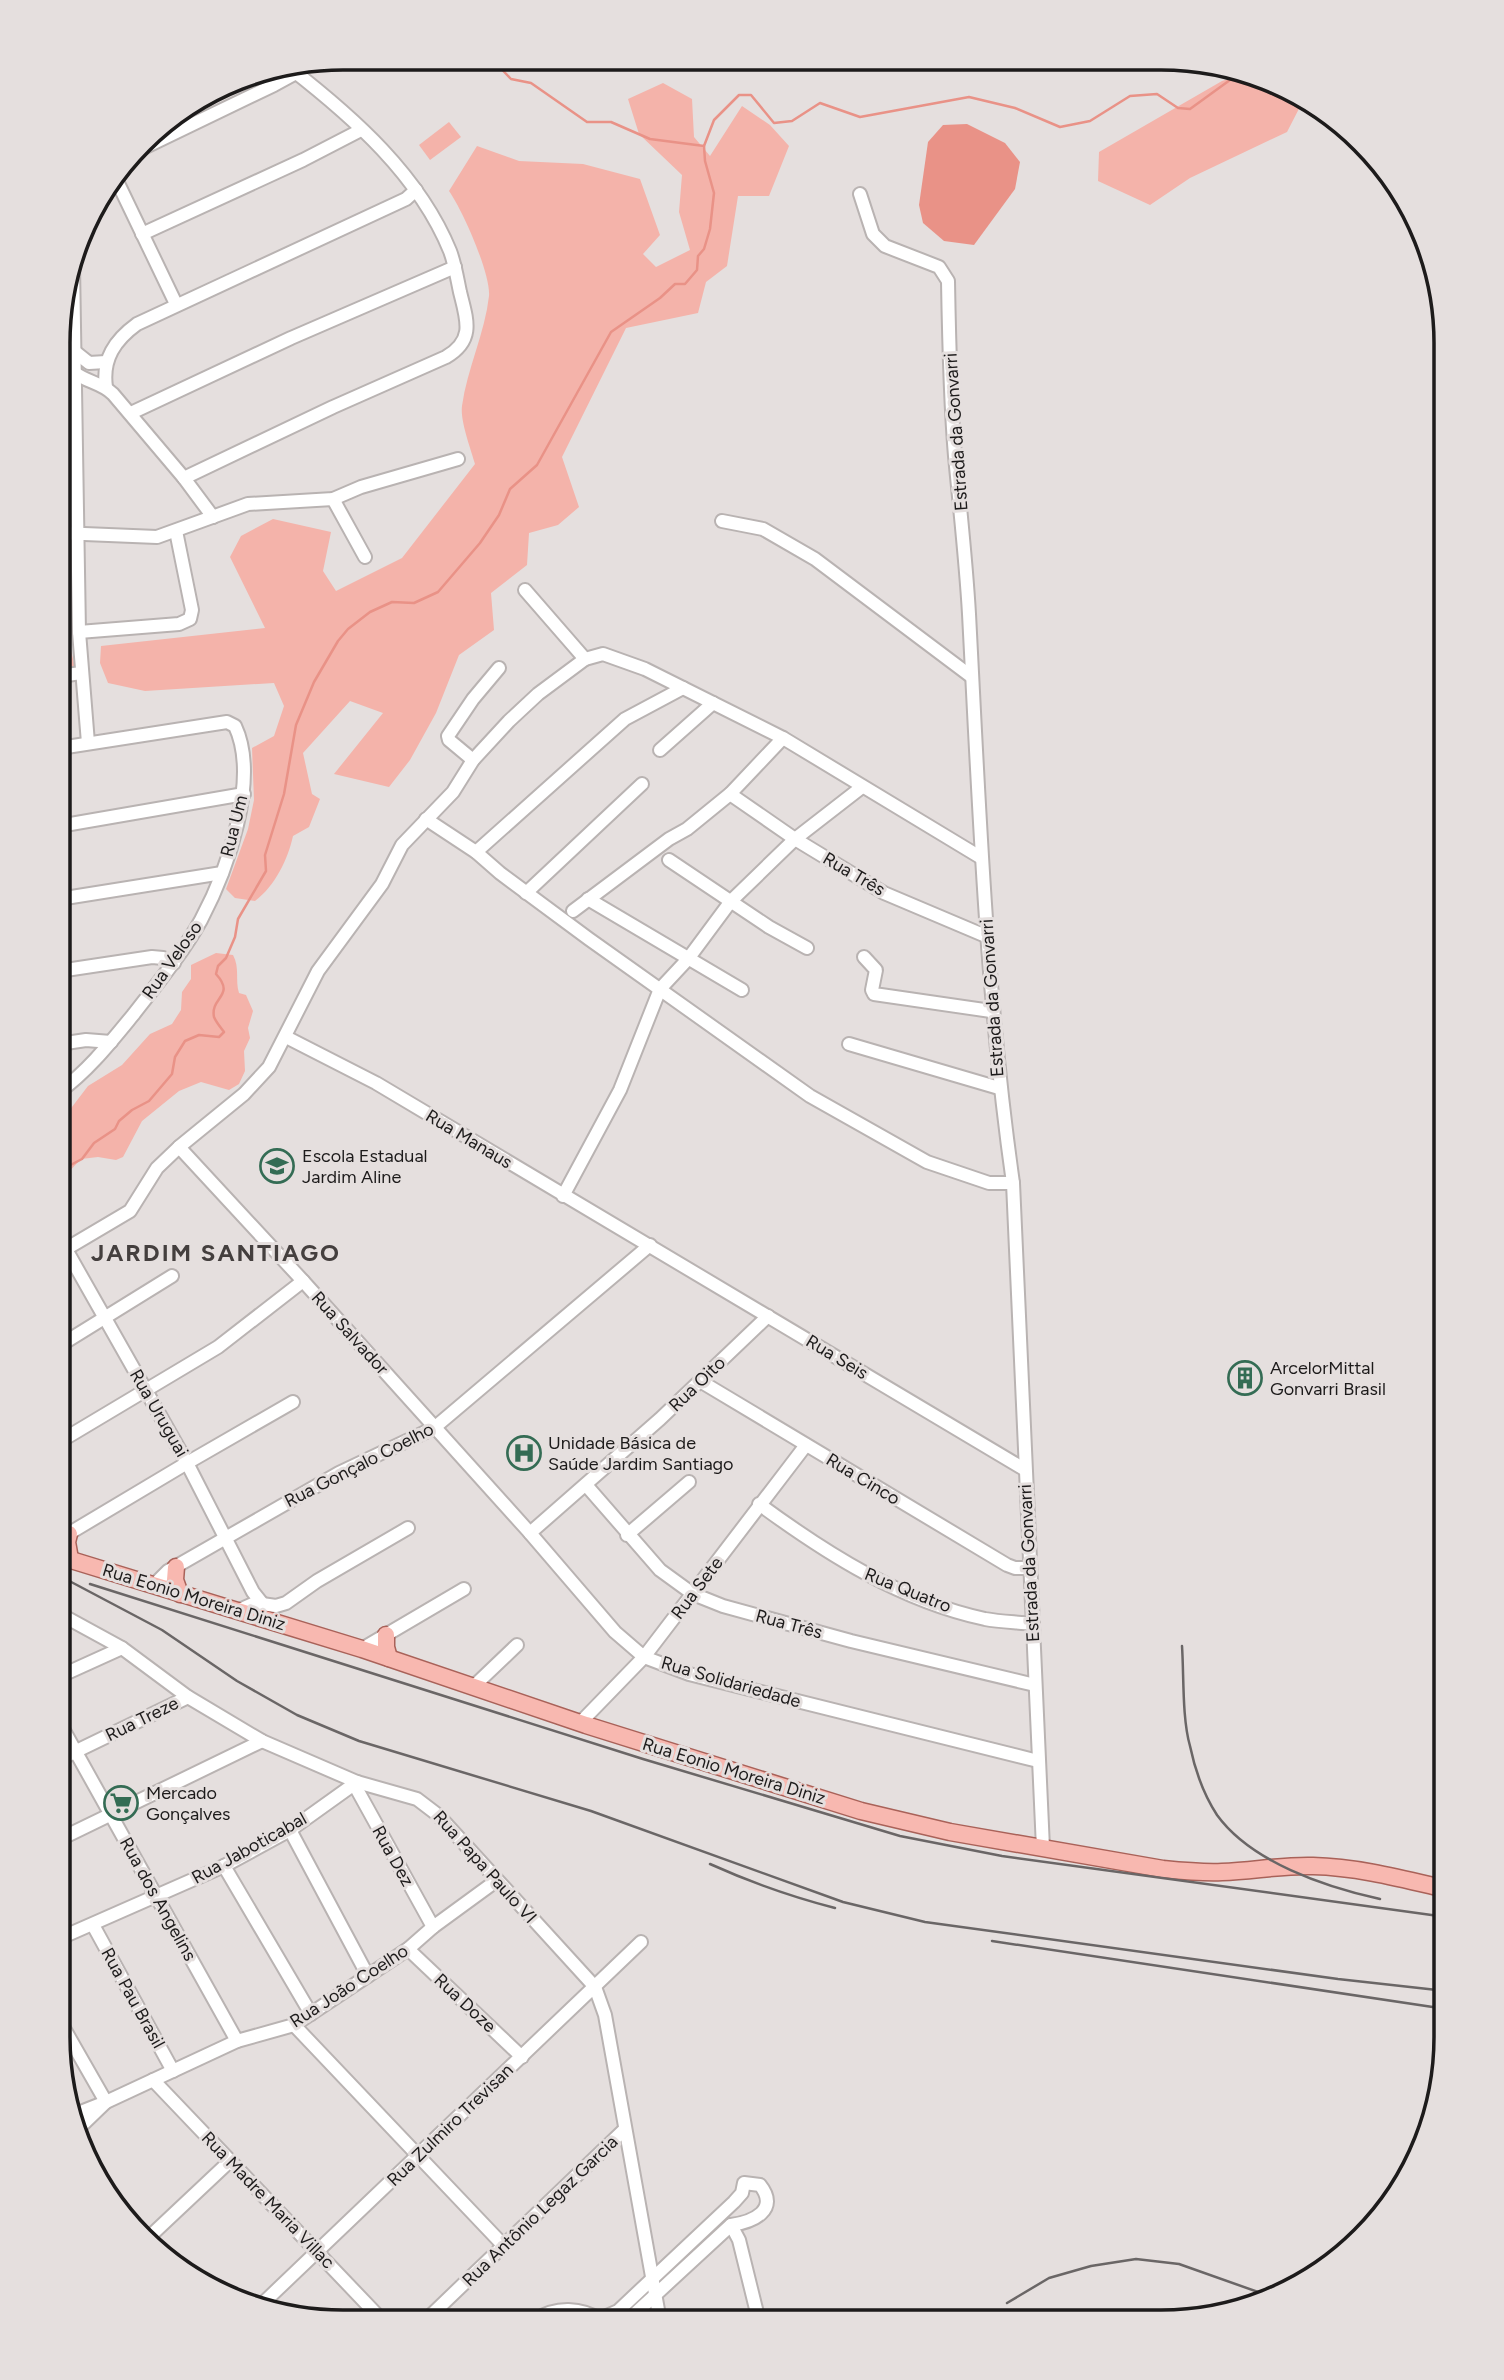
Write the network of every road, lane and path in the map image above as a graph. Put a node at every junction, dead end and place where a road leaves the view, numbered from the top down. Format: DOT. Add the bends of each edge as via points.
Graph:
graph roads {
  1 [pos="296,74"];
  2 [pos="287,76"];
  3 [pos="361,130"];
  4 [pos="162,139"];
  5 [pos="120,186"];
  6 [pos="416,190"];
  7 [pos="860,194"];
  8 [pos="142,234"];
  9 [pos="454,267"];
  10 [pos="73,299"];
  11 [pos="176,304"];
  12 [pos="74,351"];
  13 [pos="106,362"];
  14 [pos="70,373"];
  15 [pos="75,373"];
  16 [pos="106,387"];
  17 [pos="131,413"];
  18 [pos="458,458"];
  19 [pos="184,478"];
  20 [pos="333,499"];
  21 [pos="213,517"];
  22 [pos="722,521"];
  23 [pos="176,531"];
  24 [pos="70,534"];
  25 [pos="76,534"];
  26 [pos="365,557"];
  27 [pos="525,590"];
  28 [pos="79,632"];
  29 [pos="585,659"];
  30 [pos="499,668"];
  31 [pos="82,673"];
  32 [pos="70,675"];
  33 [pos="972,677"];
  34 [pos="683,688"];
  35 [pos="713,703"];
  36 [pos="783,738"];
  37 [pos="88,743"];
  38 [pos="70,746"];
  39 [pos="660,750"];
  40 [pos="473,760"];
  41 [pos="642,784"];
  42 [pos="862,787"];
  43 [pos="244,794"];
  44 [pos="730,794"];
  45 [pos="426,819"];
  46 [pos="70,824"];
  47 [pos="795,839"];
  48 [pos="476,852"];
  49 [pos="980,857"];
  50 [pos="669,860"];
  51 [pos="222,873"];
  52 [pos="526,893"];
  53 [pos="70,897"];
  54 [pos="589,899"];
  55 [pos="731,901"];
  56 [pos="573,911"];
  57 [pos="988,937"];
  58 [pos="807,948"];
  59 [pos="864,957"];
  60 [pos="688,959"];
  61 [pos="174,963"];
  62 [pos="70,969"];
  63 [pos="660,989"];
  64 [pos="742,990"];
  65 [pos="991,1011"];
  66 [pos="286,1037"];
  67 [pos="70,1042"];
  68 [pos="111,1042"];
  69 [pos="849,1044"];
  70 [pos="70,1084"];
  71 [pos="999,1088"];
  72 [pos="179,1147"];
  73 [pos="1013,1183"];
  74 [pos="563,1196"];
  75 [pos="650,1245"];
  76 [pos="70,1246"];
  77 [pos="70,1263"];
  78 [pos="173,1276"];
  79 [pos="303,1281"];
  80 [pos="768,1316"];
  81 [pos="106,1318"];
  82 [pos="70,1339"];
  83 [pos="700,1381"];
  84 [pos="145,1391"];
  85 [pos="293,1402"];
  86 [pos="435,1428"];
  87 [pos="70,1435"];
  88 [pos="806,1445"];
  89 [pos="187,1462"];
  90 [pos="1024,1469"];
  91 [pos="689,1482"];
  92 [pos="586,1485"];
  93 [pos="760,1504"];
  94 [pos="408,1528"];
  95 [pos="70,1533"];
  96 [pos="530,1533"];
  97 [pos="627,1535"];
  98 [pos="226,1536"];
  99 [pos="70,1559"];
  100 [pos="176,1567"];
  101 [pos="1028,1568"];
  102 [pos="153,1586"];
  103 [pos="464,1589"];
  104 [pos="180,1594"];
  105 [pos="693,1594"];
  106 [pos="256,1599"];
  107 [pos="237,1611"];
  108 [pos="283,1612"];
  109 [pos="70,1620"];
  110 [pos="1033,1624"];
  111 [pos="386,1635"];
  112 [pos="517,1645"];
  113 [pos="122,1648"];
  114 [pos="362,1649"];
  115 [pos="644,1657"];
  116 [pos="389,1658"];
  117 [pos="70,1672"];
  118 [pos="1035,1685"];
  119 [pos="473,1686"];
  120 [pos="188,1697"];
  121 [pos="580,1723"];
  122 [pos="70,1741"];
  123 [pos="262,1741"];
  124 [pos="76,1752"];
  125 [pos="70,1755"];
  126 [pos="1038,1761"];
  127 [pos="356,1783"];
  128 [pos="111,1815"];
  129 [pos="290,1830"];
  130 [pos="70,1834"];
  131 [pos="1042,1847"];
  132 [pos="224,1866"];
  133 [pos="496,1881"];
  134 [pos="1434,1883"];
  135 [pos="1428,1885"];
  136 [pos="1434,1886"];
  137 [pos="158,1896"];
  138 [pos="93,1925"];
  139 [pos="433,1927"];
  140 [pos="70,1934"];
  141 [pos="641,1942"];
  142 [pos="408,1949"];
  143 [pos="368,1976"];
  144 [pos="595,1987"];
  145 [pos="311,2014"];
  146 [pos="294,2025"];
  147 [pos="70,2039"];
  148 [pos="237,2041"];
  149 [pos="522,2057"];
  150 [pos="173,2071"];
  151 [pos="153,2080"];
  152 [pos="106,2102"];
  153 [pos="80,2112"];
  154 [pos="84,2124"];
  155 [pos="624,2130"];
  156 [pos="417,2157"];
  157 [pos="230,2161"];
  158 [pos="731,2225"];
  159 [pos="153,2233"];
  160 [pos="504,2246"];
  161 [pos="317,2252"];
  162 [pos="652,2279"];
  163 [pos="656,2295"];
  164 [pos="267,2300"];
  165 [pos="372,2310"];
  166 [pos="437,2310"];
  167 [pos="619,2310"];
  168 [pos="639,2310"];
  169 [pos="658,2310"];
  170 [pos="756,2310"];
  1 -- 3 [label="street"];
  2 -- 4 [label="street"];
  3 -- 6 [label="street"];
  3 -- 8 [label="street"];
  5 -- 8 [label="street"];
  6 -- 9 [label="street"];
  6 -- 11 [label="street" via="406,199"];
  7 -- 33 [label="street, Estrada da Gonvarri" via="870,225 885,246 939,267 948,281"];
  8 -- 11 [label="street"];
  9 -- 17 [label="street"];
  9 -- 19 [label="street" via="467,316 464,342 457,350"];
  10 -- 12 [label="street"];
  11 -- 13 [label="street" via="123,333"];
  12 -- 13 [label="street" via="89,363"];
  12 -- 15 [label="street"];
  13 -- 16 [label="street"];
  14 -- 15 [label="street"];
  15 -- 16 [label="street" via="86,382"];
  15 -- 25 [label="street"];
  16 -- 17 [label="street"];
  17 -- 19 [label="street"];
  18 -- 20 [label="street"];
  19 -- 21 [label="street"];
  20 -- 21 [label="street" via="248,504"];
  20 -- 26 [label="street"];
  21 -- 23 [label="street"];
  22 -- 33 [label="street" via="763,529 815,559"];
  23 -- 25 [label="street" via="149,538"];
  23 -- 28 [label="street" via="192,610 190,620"];
  24 -- 25 [label="street"];
  25 -- 28 [label="street"];
  27 -- 29 [label="street"];
  28 -- 31 [label="street"];
  29 -- 34 [label="street" via="614,656"];
  29 -- 40 [label="street" via="538,694"];
  30 -- 40 [label="street" via="448,736"];
  31 -- 32 [label="street"];
  31 -- 37 [label="street"];
  33 -- 49 [label="street, Estrada da Gonvarri"];
  34 -- 35 [label="street"];
  34 -- 48 [label="street" via="625,719"];
  35 -- 36 [label="street"];
  35 -- 39 [label="street"];
  36 -- 42 [label="street"];
  36 -- 44 [label="street"];
  37 -- 38 [label="street"];
  37 -- 43 [label="street, Rua Um" via="227,722 235,726 239,737"];
  40 -- 45 [label="street" via="453,792"];
  41 -- 52 [label="street"];
  42 -- 47 [label="street"];
  42 -- 49 [label="street"];
  43 -- 46 [label="street"];
  43 -- 51 [label="street, Rua Um"];
  44 -- 47 [label="street, Rua Três"];
  44 -- 54 [label="street"];
  45 -- 48 [label="street"];
  45 -- 66 [label="street" via="402,845 382,884 318,971"];
  47 -- 55 [label="street"];
  47 -- 57 [label="street, Rua Três" via="884,893"];
  48 -- 52 [label="street"];
  49 -- 57 [label="street, Estrada da Gonvarri"];
  50 -- 55 [label="street"];
  51 -- 53 [label="street"];
  51 -- 61 [label="street, Rua Veloso" via="202,918"];
  52 -- 63 [label="street"];
  54 -- 56 [label="street"];
  54 -- 60 [label="street"];
  55 -- 58 [label="street"];
  55 -- 60 [label="street"];
  57 -- 65 [label="street, Estrada da Gonvarri"];
  59 -- 65 [label="street" via="876,970 874,994"];
  60 -- 63 [label="street"];
  60 -- 64 [label="street"];
  61 -- 62 [label="street" via="152,957"];
  61 -- 68 [label="street, Rua Veloso"];
  63 -- 73 [label="street" via="810,1096 913,1155 989,1183"];
  63 -- 74 [label="street" via="620,1090"];
  65 -- 71 [label="street, Estrada da Gonvarri"];
  66 -- 72 [label="street" via="269,1067 244,1094"];
  66 -- 74 [label="street, Rua Manaus" via="376,1083"];
  67 -- 68 [label="street"];
  68 -- 70 [label="street, Rua Veloso"];
  69 -- 71 [label="street"];
  71 -- 73 [label="street, Estrada da Gonvarri"];
  72 -- 76 [label="street" via="158,1168 130,1211"];
  72 -- 79 [label="street, Rua Salvador"];
  73 -- 90 [label="street, Estrada da Gonvarri"];
  74 -- 75 [label="street, Rua Manaus"];
  75 -- 80 [label="street, Rua Seis"];
  75 -- 86 [label="street, Rua Gonçalo Coelho"];
  77 -- 81 [label="street, Rua Uruguai"];
  78 -- 81 [label="street"];
  79 -- 84 [label="street" via="218,1348"];
  79 -- 86 [label="street, Rua Salvador"];
  80 -- 83 [label="street, Rua Oito"];
  80 -- 90 [label="street, Rua Seis"];
  81 -- 82 [label="street"];
  81 -- 84 [label="street, Rua Uruguai"];
  83 -- 88 [label="street, Rua Cinco"];
  83 -- 92 [label="street, Rua Oito"];
  84 -- 87 [label="street"];
  84 -- 89 [label="street, Rua Uruguai"];
  85 -- 89 [label="street"];
  86 -- 96 [label="street, Rua Solidariedade"];
  86 -- 98 [label="street, Rua Gonçalo Coelho" via="371,1456"];
  88 -- 93 [label="street, Rua Sete"];
  88 -- 101 [label="street, Rua Cinco" via="1007,1565"];
  89 -- 95 [label="street"];
  89 -- 98 [label="street, Rua Uruguai"];
  90 -- 101 [label="street, Estrada da Gonvarri"];
  91 -- 97 [label="street"];
  92 -- 96 [label="street, Rua Oito"];
  92 -- 97 [label="street, Rua Três"];
  93 -- 105 [label="street, Rua Sete"];
  93 -- 110 [label="street, Rua Quatro" via="868,1576 985,1619"];
  94 -- 108 [label="street" via="317,1581"];
  96 -- 115 [label="street, Rua Solidariedade" via="615,1632"];
  97 -- 105 [label="street, Rua Três" via="660,1570"];
  98 -- 100 [label="street, Rua Gonçalo Coelho"];
  98 -- 106 [label="street, Rua Uruguai"];
  99 -- 102 [label="main road, Rua Eonio Moreira Diniz"];
  100 -- 102 [label="street, Rua Gonçalo Coelho"];
  100 -- 104 [label="main road"];
  101 -- 110 [label="street, Estrada da Gonvarri"];
  102 -- 104 [label="main road, Rua Eonio Moreira Diniz"];
  103 -- 111 [label="street"];
  104 -- 107 [label="main road, Rua Eonio Moreira Diniz"];
  105 -- 115 [label="street, Rua Sete"];
  105 -- 118 [label="street, Rua Três" via="851,1641"];
  106 -- 107 [label="street"];
  106 -- 108 [label="street"];
  107 -- 108 [label="main road, Rua Eonio Moreira Diniz"];
  108 -- 114 [label="main road, Rua Eonio Moreira Diniz"];
  109 -- 113 [label="street, Rua Papa Paulo VI"];
  110 -- 118 [label="street, Estrada da Gonvarri"];
  111 -- 114 [label="street"];
  111 -- 116 [label="main road"];
  112 -- 119 [label="street"];
  113 -- 117 [label="street"];
  113 -- 120 [label="street, Rua Papa Paulo VI"];
  114 -- 116 [label="main road, Rua Eonio Moreira Diniz"];
  115 -- 121 [label="street, Rua Sete"];
  115 -- 126 [label="street, Rua Solidariedade" via="689,1674"];
  116 -- 119 [label="main road, Rua Eonio Moreira Diniz"];
  118 -- 126 [label="street, Estrada da Gonvarri"];
  119 -- 121 [label="main road, Rua Eonio Moreira Diniz"];
  120 -- 123 [label="street, Rua Papa Paulo VI"];
  120 -- 124 [label="street, Rua Treze"];
  121 -- 131 [label="main road, Rua Eonio Moreira Diniz" via="861,1811"];
  122 -- 124 [label="street, Rua dos Angelins"];
  123 -- 127 [label="street, Rua Papa Paulo VI"];
  123 -- 128 [label="street"];
  124 -- 125 [label="street, Rua Treze"];
  124 -- 128 [label="street, Rua dos Angelins"];
  126 -- 131 [label="street, Estrada da Gonvarri"];
  127 -- 129 [label="street, Rua Jaboticabal"];
  127 -- 133 [label="street, Rua Papa Paulo VI" via="417,1799 432,1809"];
  127 -- 139 [label="street, Rua Dez"];
  128 -- 130 [label="street"];
  128 -- 137 [label="street, Rua dos Angelins"];
  129 -- 132 [label="street, Rua Jaboticabal"];
  129 -- 143 [label="street"];
  131 -- 135 [label="main road, Rua Eonio Moreira Diniz" via="1163,1869 1224,1872 1316,1866"];
  132 -- 137 [label="street, Rua Jaboticabal"];
  132 -- 145 [label="street"];
  133 -- 139 [label="street, Rua João Coelho"];
  133 -- 144 [label="street, Rua Papa Paulo VI"];
  134 -- 135 [label="main road, Rua Eonio Moreira Diniz"];
  135 -- 136 [label="main road, Rua Eonio Moreira Diniz"];
  137 -- 138 [label="street, Rua Jaboticabal"];
  137 -- 148 [label="street, Rua dos Angelins"];
  138 -- 140 [label="street, Rua Jaboticabal"];
  138 -- 150 [label="street, Rua Pau Brasil"];
  139 -- 142 [label="street, Rua João Coelho"];
  141 -- 144 [label="street, Rua Zulmiro Trevisan"];
  142 -- 143 [label="street, Rua João Coelho"];
  142 -- 149 [label="street, Rua Doze"];
  143 -- 145 [label="street, Rua João Coelho"];
  144 -- 149 [label="street, Rua Zulmiro Trevisan"];
  144 -- 155 [label="street, Rua Papa Paulo VI" via="605,2015"];
  145 -- 146 [label="street, Rua João Coelho"];
  146 -- 148 [label="street, Rua João Coelho"];
  146 -- 156 [label="street"];
  147 -- 152 [label="street"];
  148 -- 150 [label="street, Rua João Coelho"];
  149 -- 156 [label="street, Rua Zulmiro Trevisan"];
  150 -- 151 [label="street, Rua João Coelho"];
  151 -- 152 [label="street, Rua João Coelho"];
  151 -- 157 [label="street, Rua Madre Maria Villac"];
  152 -- 153 [label="street, Rua João Coelho"];
  152 -- 154 [label="street"];
  155 -- 160 [label="street, Rua Antônio Legaz Garcia"];
  155 -- 162 [label="street, Rua Papa Paulo VI"];
  156 -- 160 [label="street"];
  156 -- 161 [label="street, Rua Zulmiro Trevisan"];
  157 -- 159 [label="street"];
  157 -- 161 [label="street, Rua Madre Maria Villac"];
  158 -- 162 [label="street" via="747,2223 764,2210 766,2193 760,2185 744,2183 734,2202"];
  158 -- 163 [label="street"];
  158 -- 170 [label="street"];
  160 -- 166 [label="street, Rua Antônio Legaz Garcia"];
  161 -- 164 [label="street, Rua Zulmiro Trevisan"];
  161 -- 165 [label="street, Rua Madre Maria Villac"];
  162 -- 163 [label="street, Rua Papa Paulo VI"];
  162 -- 167 [label="street"];
  163 -- 168 [label="street"];
  163 -- 169 [label="street, Rua Papa Paulo VI"];
}
